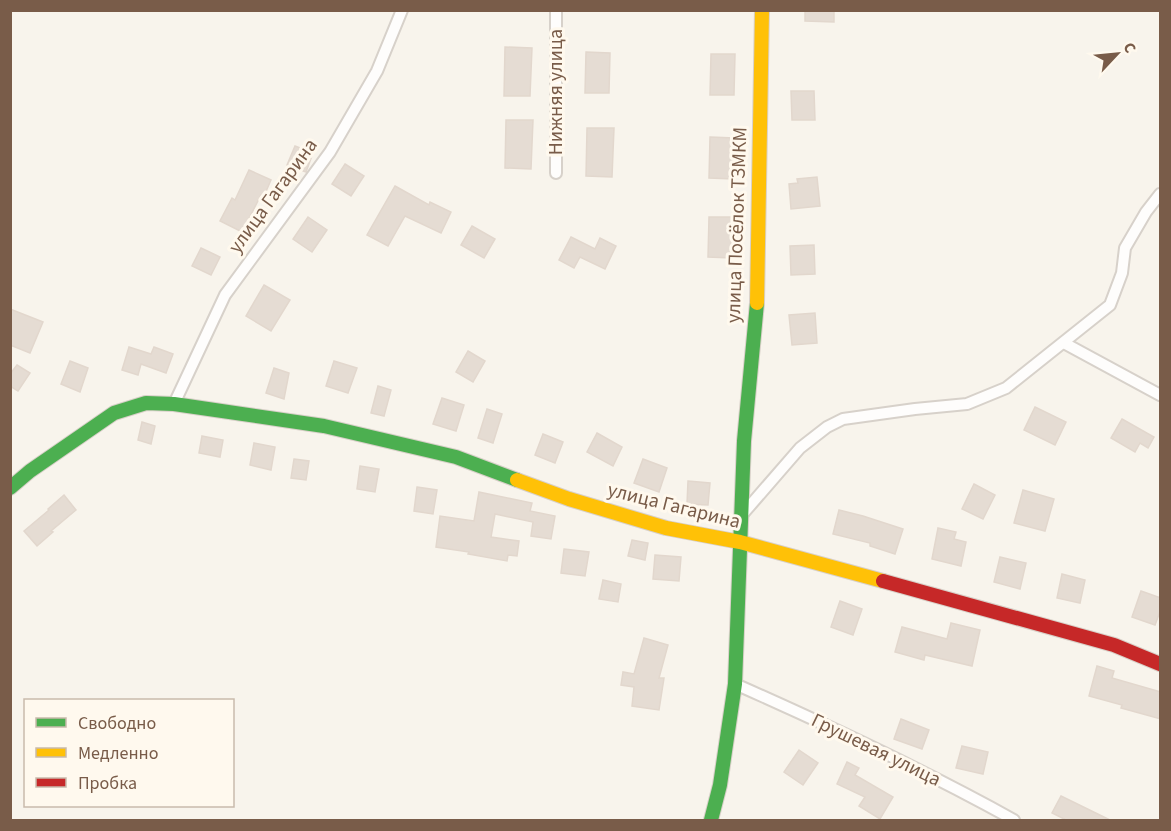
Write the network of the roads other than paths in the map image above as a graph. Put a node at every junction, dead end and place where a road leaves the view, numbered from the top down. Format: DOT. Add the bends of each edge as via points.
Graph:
graph roads {
  1 [pos="402,10"];
  2 [pos="556,10"];
  3 [pos="762,10"];
  4 [pos="556,173"];
  5 [pos="1160,194"];
  6 [pos="1064,343"];
  7 [pos="1161,394"];
  8 [pos="174,404"];
  9 [pos="10,488"];
  10 [pos="741,516"];
  11 [pos="740,542"];
  12 [pos="1161,664"];
  13 [pos="735,684"];
  14 [pos="711,820"];
  15 [pos="1014,820"];
  1 -- 8 [label="street, улица Гагарина" via="377,71 330,152 225,295"];
  2 -- 4 [label="street, Нижняя улица"];
  3 -- 10 [label="street, улица Посёлок ТЗМКМ" via="757,298"];
  5 -- 6 [label="street" via="1125,249 1122,273 1110,305"];
  6 -- 7 [label="street"];
  6 -- 10 [label="street" via="1006,388 967,404 843,419 827,427 800,448"];
  8 -- 9 [label="street, улица Гагарина" via="146,403 114,413"];
  8 -- 11 [label="street, улица Гагарина" via="324,426 456,457 569,499 666,528"];
  10 -- 11 [label="street, улица Посёлок ТЗМКМ"];
  11 -- 12 [label="street, улица Гагарина" via="1114,645"];
  11 -- 13 [label="street, улица Посёлок ТЗМКМ"];
  13 -- 14 [label="street, улица Посёлок ТЗМКМ"];
  13 -- 15 [label="street, Грушевая улица" via="819,721"];
}
